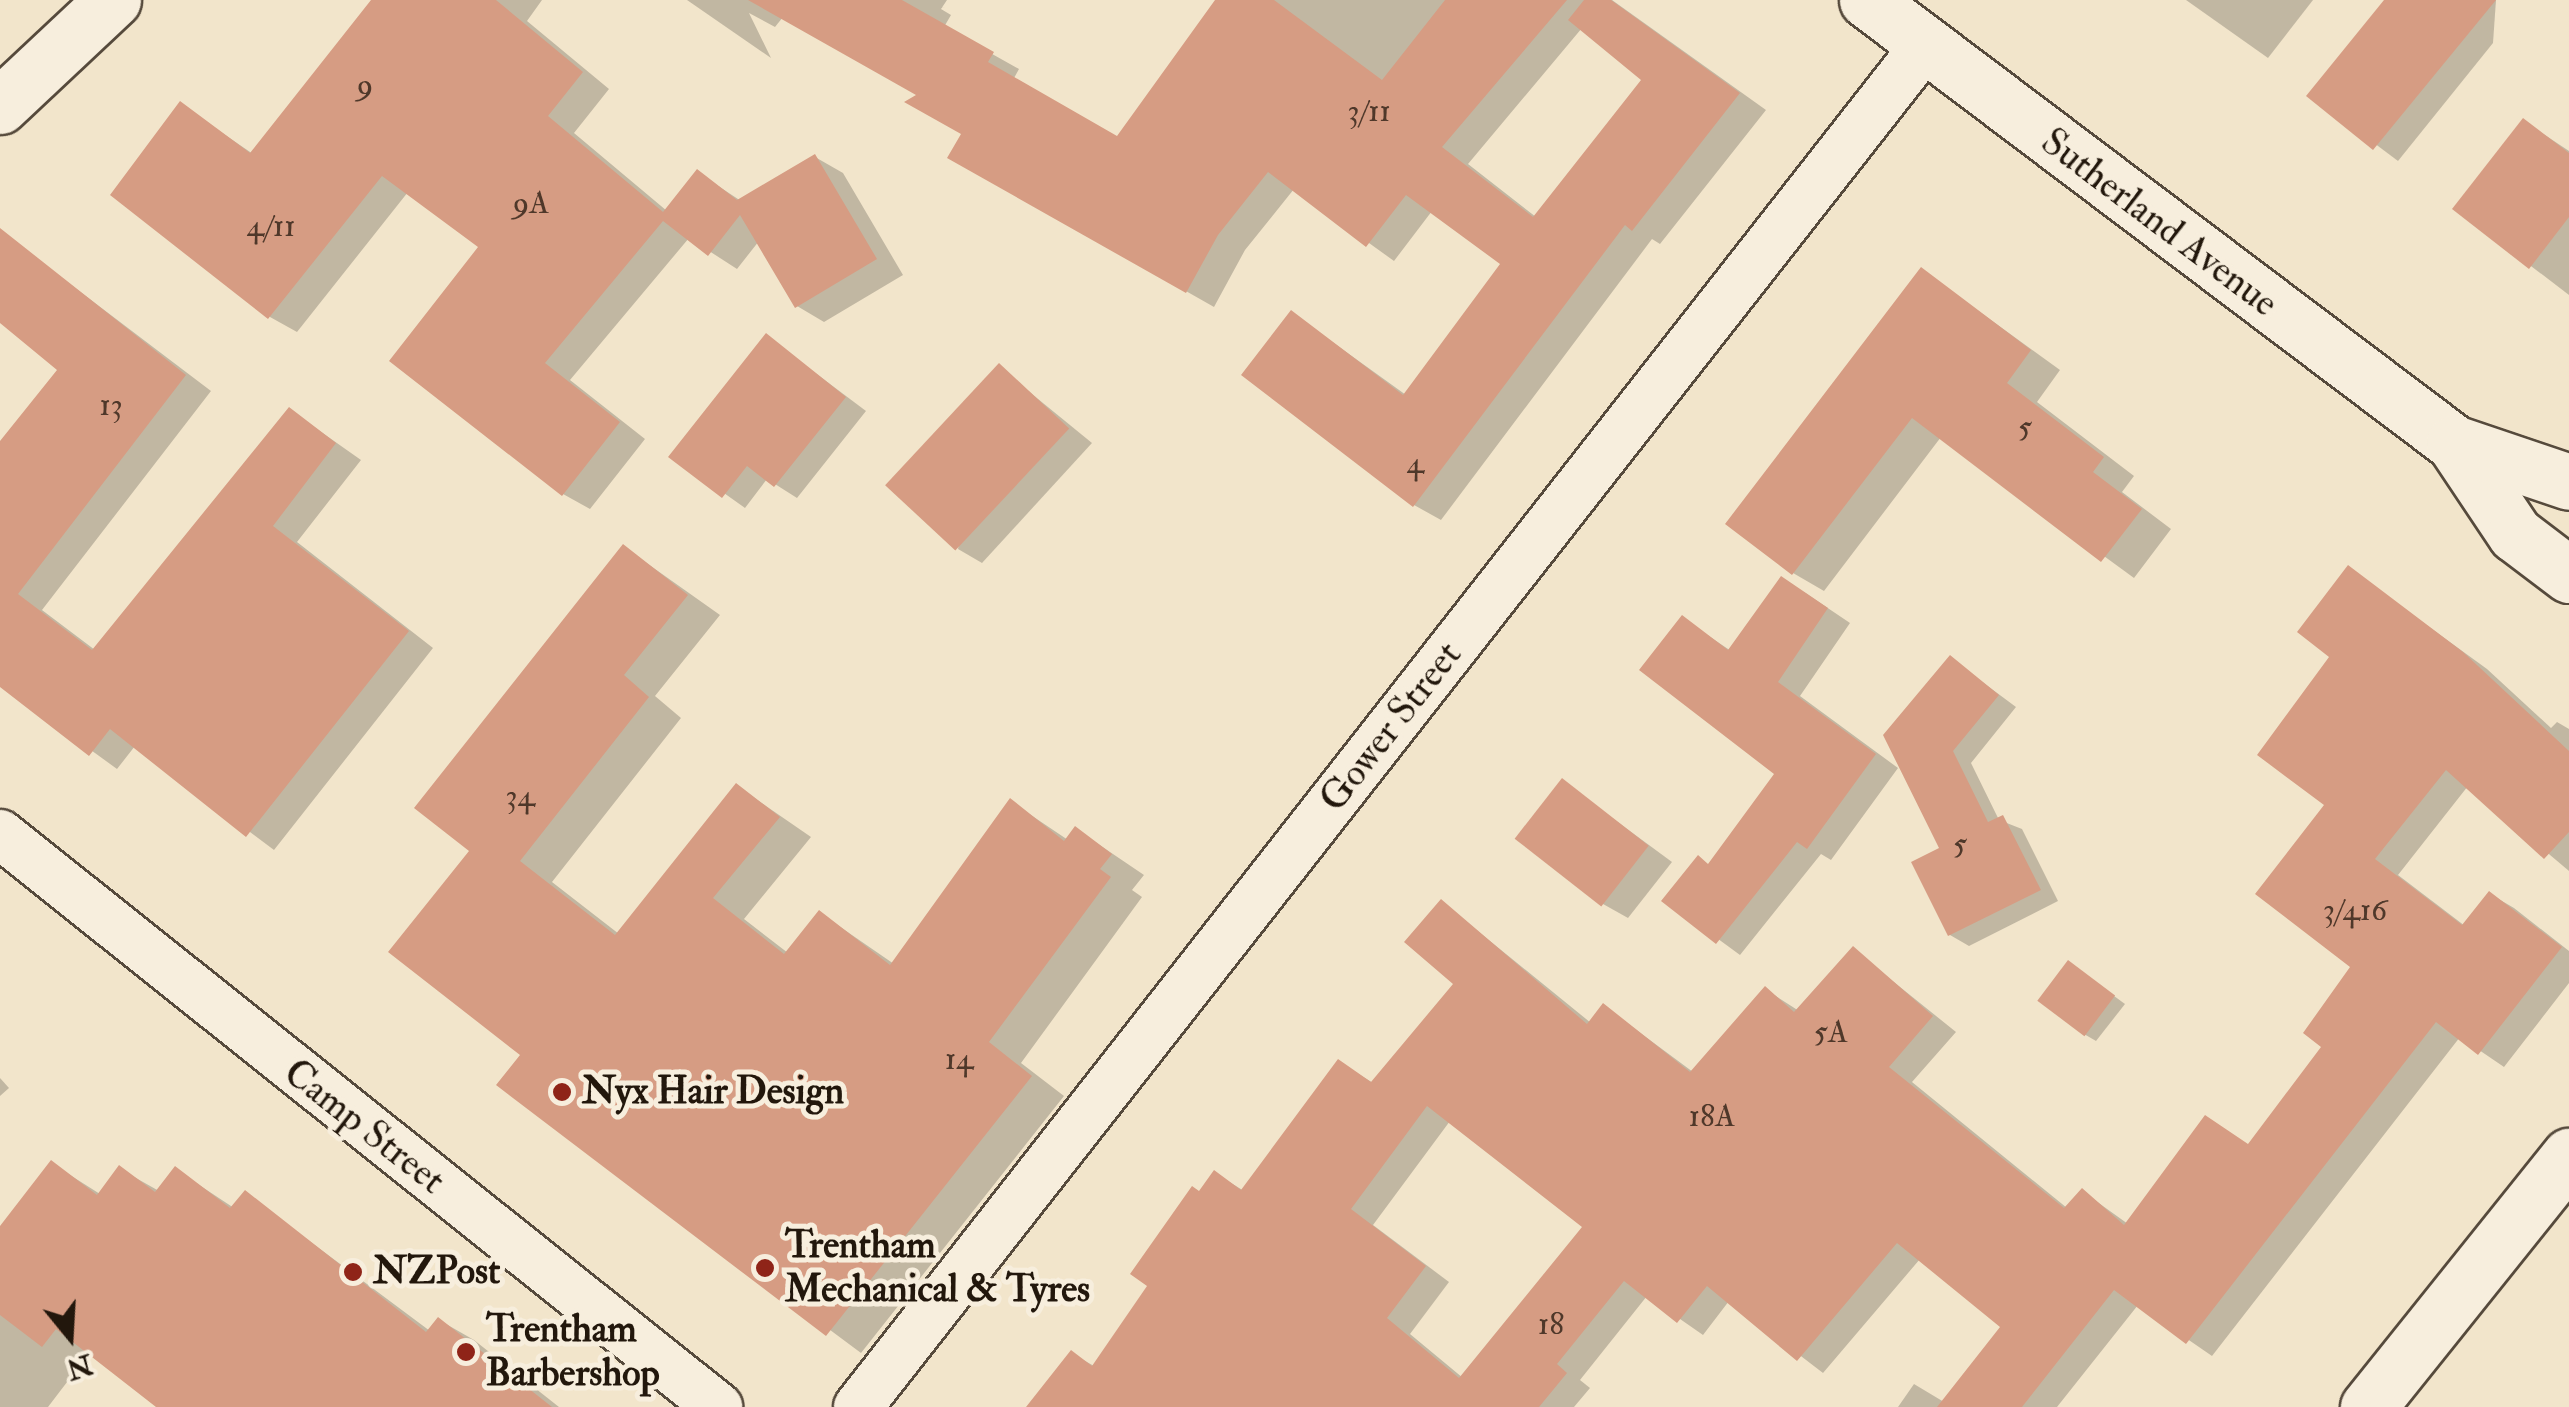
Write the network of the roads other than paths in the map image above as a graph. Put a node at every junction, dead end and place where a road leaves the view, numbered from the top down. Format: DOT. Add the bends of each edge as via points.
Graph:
graph roads {
  1 [pos="113,0"];
  2 [pos="1867,0"];
  3 [pos="1924,47"];
  4 [pos="0,106"];
  5 [pos="2454,443"];
  6 [pos="2569,482"];
  7 [pos="2569,575"];
  8 [pos="3,842"];
  9 [pos="2569,1156"];
  10 [pos="718,1407"];
  11 [pos="858,1407"];
  12 [pos="2368,1407"];
  1 -- 4 [label="street"];
  2 -- 3 [label="street, Sutherland Avenue"];
  3 -- 5 [label="street, Sutherland Avenue"];
  3 -- 11 [label="street, Gower Street"];
  5 -- 6 [label="street, Sutherland Avenue"];
  5 -- 7 [label="street, Sutherland Avenue" via="2516,534"];
  8 -- 10 [label="street, Camp Street"];
  9 -- 12 [label="street"];
}
